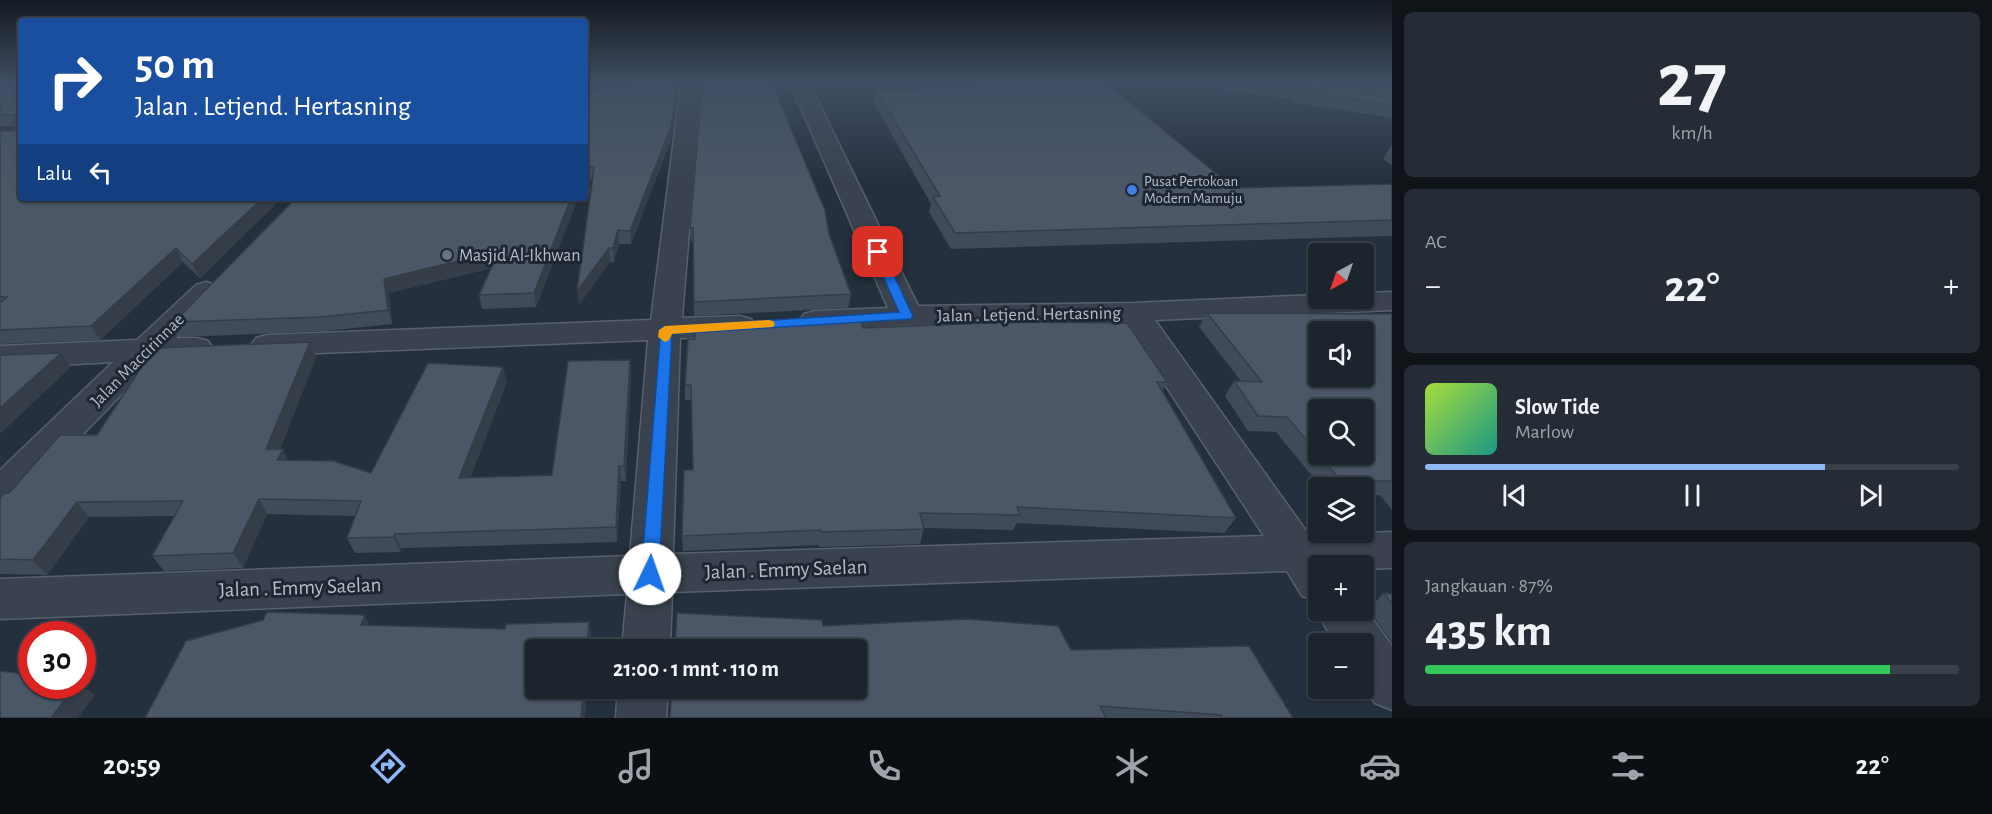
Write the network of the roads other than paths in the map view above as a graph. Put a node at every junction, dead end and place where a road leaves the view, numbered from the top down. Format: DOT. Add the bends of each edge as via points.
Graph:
graph roads {
  1 [pos="687,117"];
  2 [pos="816,117"];
  3 [pos="223,274"];
  4 [pos="1392,301"];
  5 [pos="1133,312"];
  6 [pos="907,316"];
  7 [pos="665,330"];
  8 [pos="148,350"];
  9 [pos="0,357"];
  10 [pos="0,494"];
  11 [pos="1392,550"];
  12 [pos="1367,555"];
  13 [pos="1308,567"];
  14 [pos="650,574"];
  15 [pos="0,599"];
  16 [pos="647,639"];
  17 [pos="1374,661"];
  18 [pos="1392,686"];
  19 [pos="643,699"];
  20 [pos="642,718"];
  1 -- 7 [label="street"];
  2 -- 6 [label="street"];
  3 -- 8 [label="street, Jalan Maccirinnae"];
  4 -- 5 [label="street, Jalan . Letjend. Hertasning"];
  5 -- 6 [label="street, Jalan . Letjend. Hertasning"];
  5 -- 13 [label="street"];
  6 -- 7 [label="street, Jalan . Letjend. Hertasning"];
  7 -- 8 [label="street, Jalan . Letjend. Hertasning"];
  7 -- 14 [label="street"];
  8 -- 9 [label="street, Jalan . Letjend. Hertasning"];
  8 -- 10 [label="street, Jalan Maccirinnae"];
  11 -- 12 [label="street, Jalan . Emmy Saelan"];
  13 -- 14 [label="street, Jalan . Emmy Saelan"];
  14 -- 15 [label="street, Jalan . Emmy Saelan"];
  14 -- 16 [label="street"];
  17 -- 18 [label="street"];
  19 -- 20 [label="street"];
}
